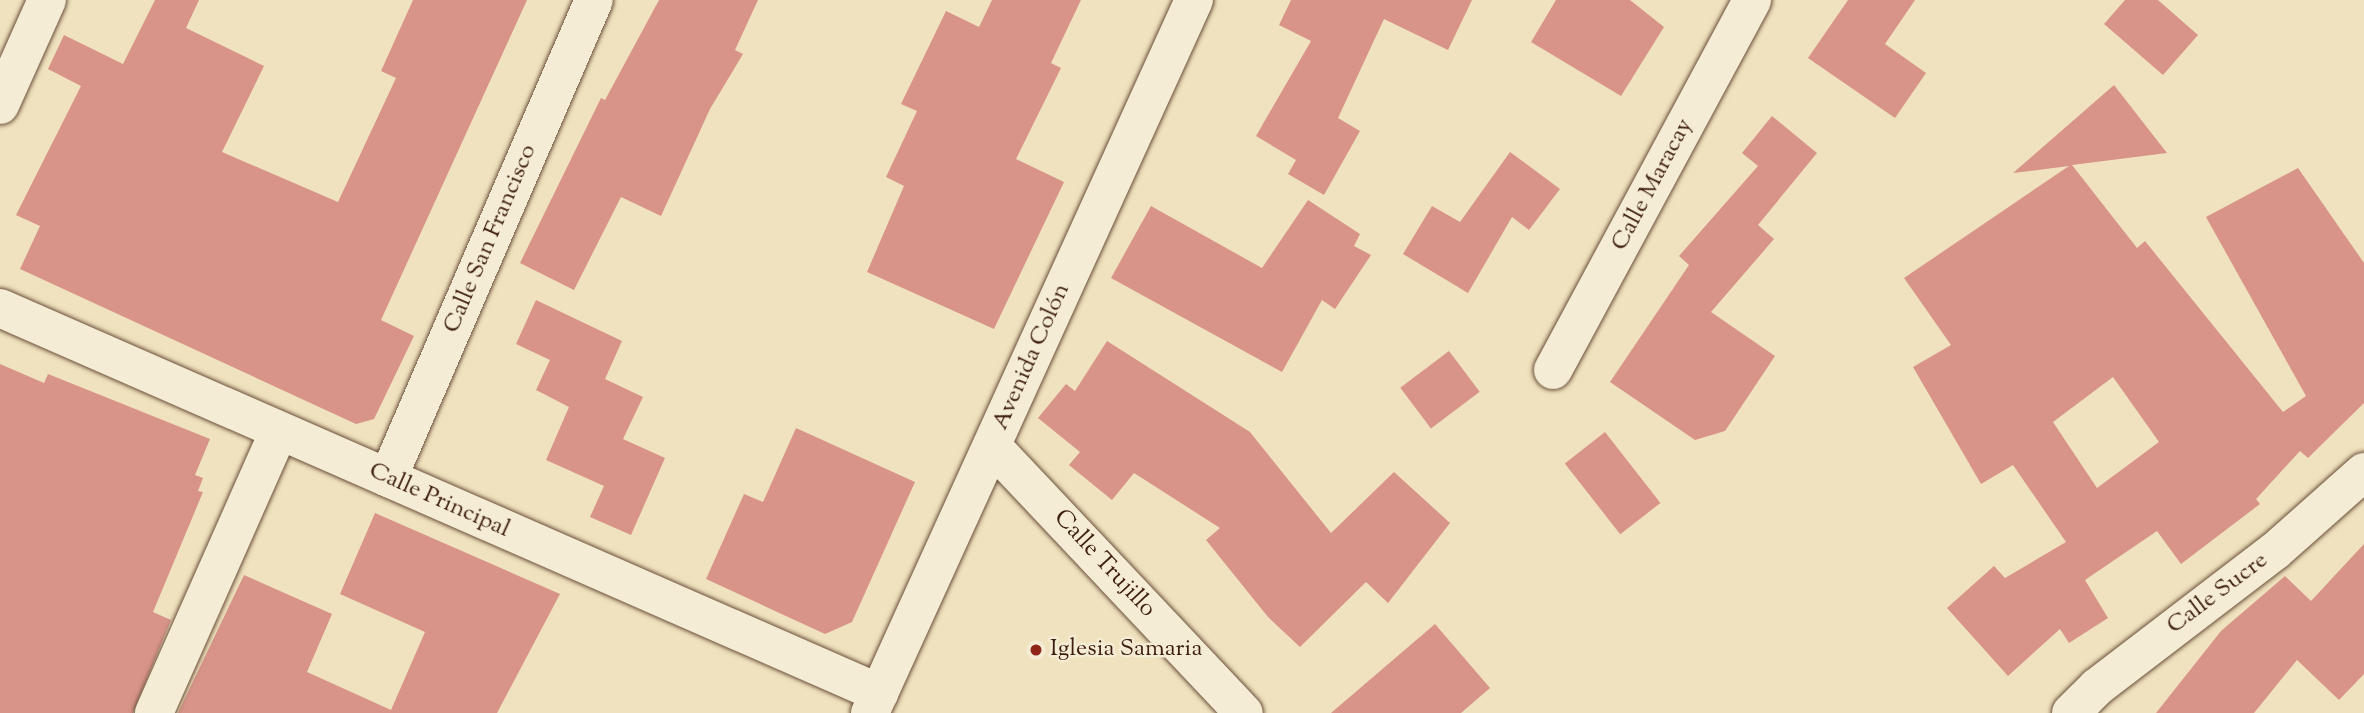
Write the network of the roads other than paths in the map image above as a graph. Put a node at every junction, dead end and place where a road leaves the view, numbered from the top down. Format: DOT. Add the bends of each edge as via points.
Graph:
graph roads {
  1 [pos="47,0"];
  2 [pos="594,0"];
  3 [pos="1194,0"];
  4 [pos="1752,0"];
  5 [pos="0,105"];
  6 [pos="0,308"];
  7 [pos="1553,370"];
  8 [pos="279,431"];
  9 [pos="992,446"];
  10 [pos="2364,472"];
  11 [pos="387,478"];
  12 [pos="874,703"];
  13 [pos="154,713"];
  14 [pos="1244,713"];
  15 [pos="2071,713"];
  1 -- 5 [label="street"];
  2 -- 11 [label="street, Calle San Francisco"];
  3 -- 9 [label="street, Avenida Colón"];
  4 -- 7 [label="street, Calle Maracay"];
  6 -- 8 [label="street, Calle Principal"];
  8 -- 11 [label="street, Calle Principal"];
  8 -- 13 [label="street"];
  9 -- 12 [label="street, Avenida Colón"];
  9 -- 14 [label="street, Calle Trujillo"];
  10 -- 15 [label="street, Calle Sucre" via="2275,551"];
  11 -- 12 [label="street, Calle Principal"];
}
